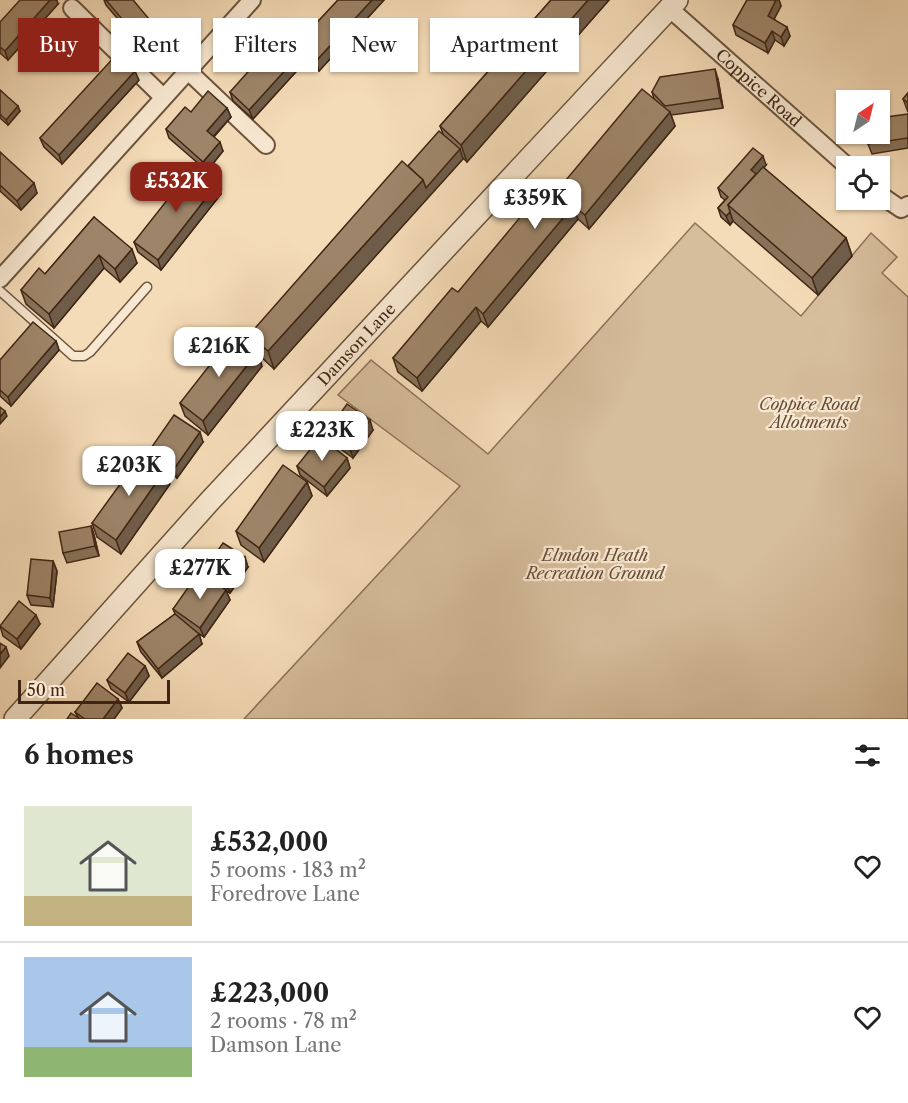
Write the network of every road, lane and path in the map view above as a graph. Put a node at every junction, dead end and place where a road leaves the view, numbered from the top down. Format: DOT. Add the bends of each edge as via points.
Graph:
graph roads {
  1 [pos="252,0"];
  2 [pos="673,4"];
  3 [pos="72,8"];
  4 [pos="201,55"];
  5 [pos="185,72"];
  6 [pos="189,72"];
  7 [pos="163,97"];
  8 [pos="266,145"];
  9 [pos="836,156"];
  10 [pos="890,202"];
  11 [pos="908,205"];
  12 [pos="0,279"];
  13 [pos="147,287"];
  14 [pos="0,291"];
  15 [pos="15,719"];
  1 -- 4 [label="street"];
  2 -- 9 [label="street, Coppice Road"];
  2 -- 15 [label="street, Damson Lane" via="208,503"];
  3 -- 7 [label="street"];
  5 -- 7 [label="street"];
  6 -- 8 [label="street"];
  7 -- 12 [label="street"];
  10 -- 11 [label="street" via="901,209"];
  13 -- 14 [label="lane" via="90,352 78,357"];
}
